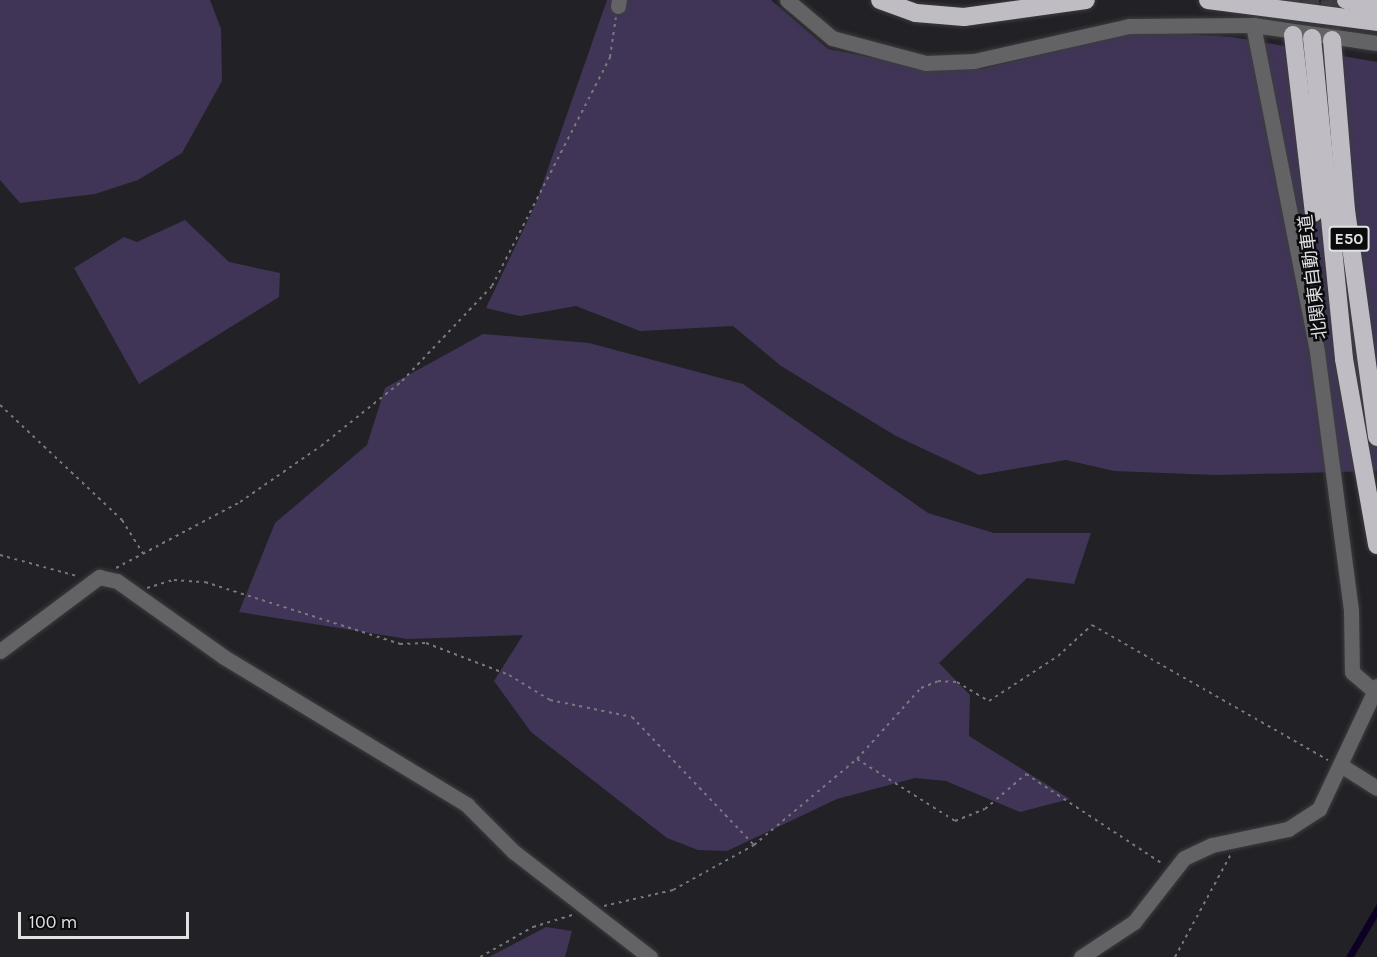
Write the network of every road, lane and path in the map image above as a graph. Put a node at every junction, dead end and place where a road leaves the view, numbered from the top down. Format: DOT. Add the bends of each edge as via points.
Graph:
graph roads {
  1 [pos="787,0"];
  2 [pos="880,0"];
  3 [pos="1086,0"];
  4 [pos="1208,0"];
  5 [pos="1347,0"];
  6 [pos="618,3"];
  7 [pos="1377,6"];
  8 [pos="1377,22"];
  9 [pos="1253,25"];
  10 [pos="1293,35"];
  11 [pos="1312,38"];
  12 [pos="1332,40"];
  13 [pos="1377,44"];
  14 [pos="1344,359"];
  15 [pos="0,405"];
  16 [pos="1377,437"];
  17 [pos="1377,545"];
  18 [pos="143,553"];
  19 [pos="0,555"];
  20 [pos="93,578"];
  21 [pos="130,590"];
  22 [pos="0,651"];
  23 [pos="1376,689"];
  24 [pos="857,759"];
  25 [pos="1342,766"];
  26 [pos="1377,788"];
  27 [pos="1239,839"];
  28 [pos="754,845"];
  29 [pos="1170,870"];
  30 [pos="590,909"];
  31 [pos="480,957"];
  32 [pos="650,957"];
  33 [pos="1081,957"];
  34 [pos="1175,957"];
  1 -- 9 [label="street" via="831,38 926,63 974,61 1129,26"];
  2 -- 3 [label="highway" via="916,13 963,17"];
  4 -- 8 [label="highway"];
  5 -- 7 [label="highway"];
  6 -- 18 [label="path" via="610,57 492,286 402,381 321,446 240,502"];
  9 -- 13 [label="street"];
  9 -- 23 [label="street" via="1317,352 1351,610 1352,672"];
  10 -- 14 [label="highway" via="1314,213"];
  11 -- 14 [label="highway, 北関東自動車道 / E50"];
  12 -- 16 [label="highway, E50" via="1346,210"];
  14 -- 17 [label="highway, 北関東自動車道 / E50"];
  15 -- 18 [label="path" via="122,520"];
  18 -- 20 [label="path"];
  19 -- 20 [label="path"];
  20 -- 21 [label="street"];
  20 -- 22 [label="street"];
  21 -- 28 [label="path" via="174,580 205,582 400,644 426,643 509,675 550,700 632,717"];
  21 -- 30 [label="street" via="224,657 467,805 514,852"];
  23 -- 25 [label="street"];
  24 -- 25 [label="path" via="921,688 951,681 989,700 1058,656 1092,625"];
  24 -- 28 [label="path"];
  24 -- 29 [label="path" via="955,821 986,808 1026,774"];
  25 -- 26 [label="street"];
  25 -- 27 [label="street" via="1319,809 1303,823"];
  27 -- 29 [label="street" via="1212,845"];
  27 -- 34 [label="path"];
  28 -- 30 [label="path" via="673,890"];
  29 -- 33 [label="street" via="1134,922"];
  30 -- 31 [label="path" via="533,927"];
  30 -- 32 [label="street"];
}
